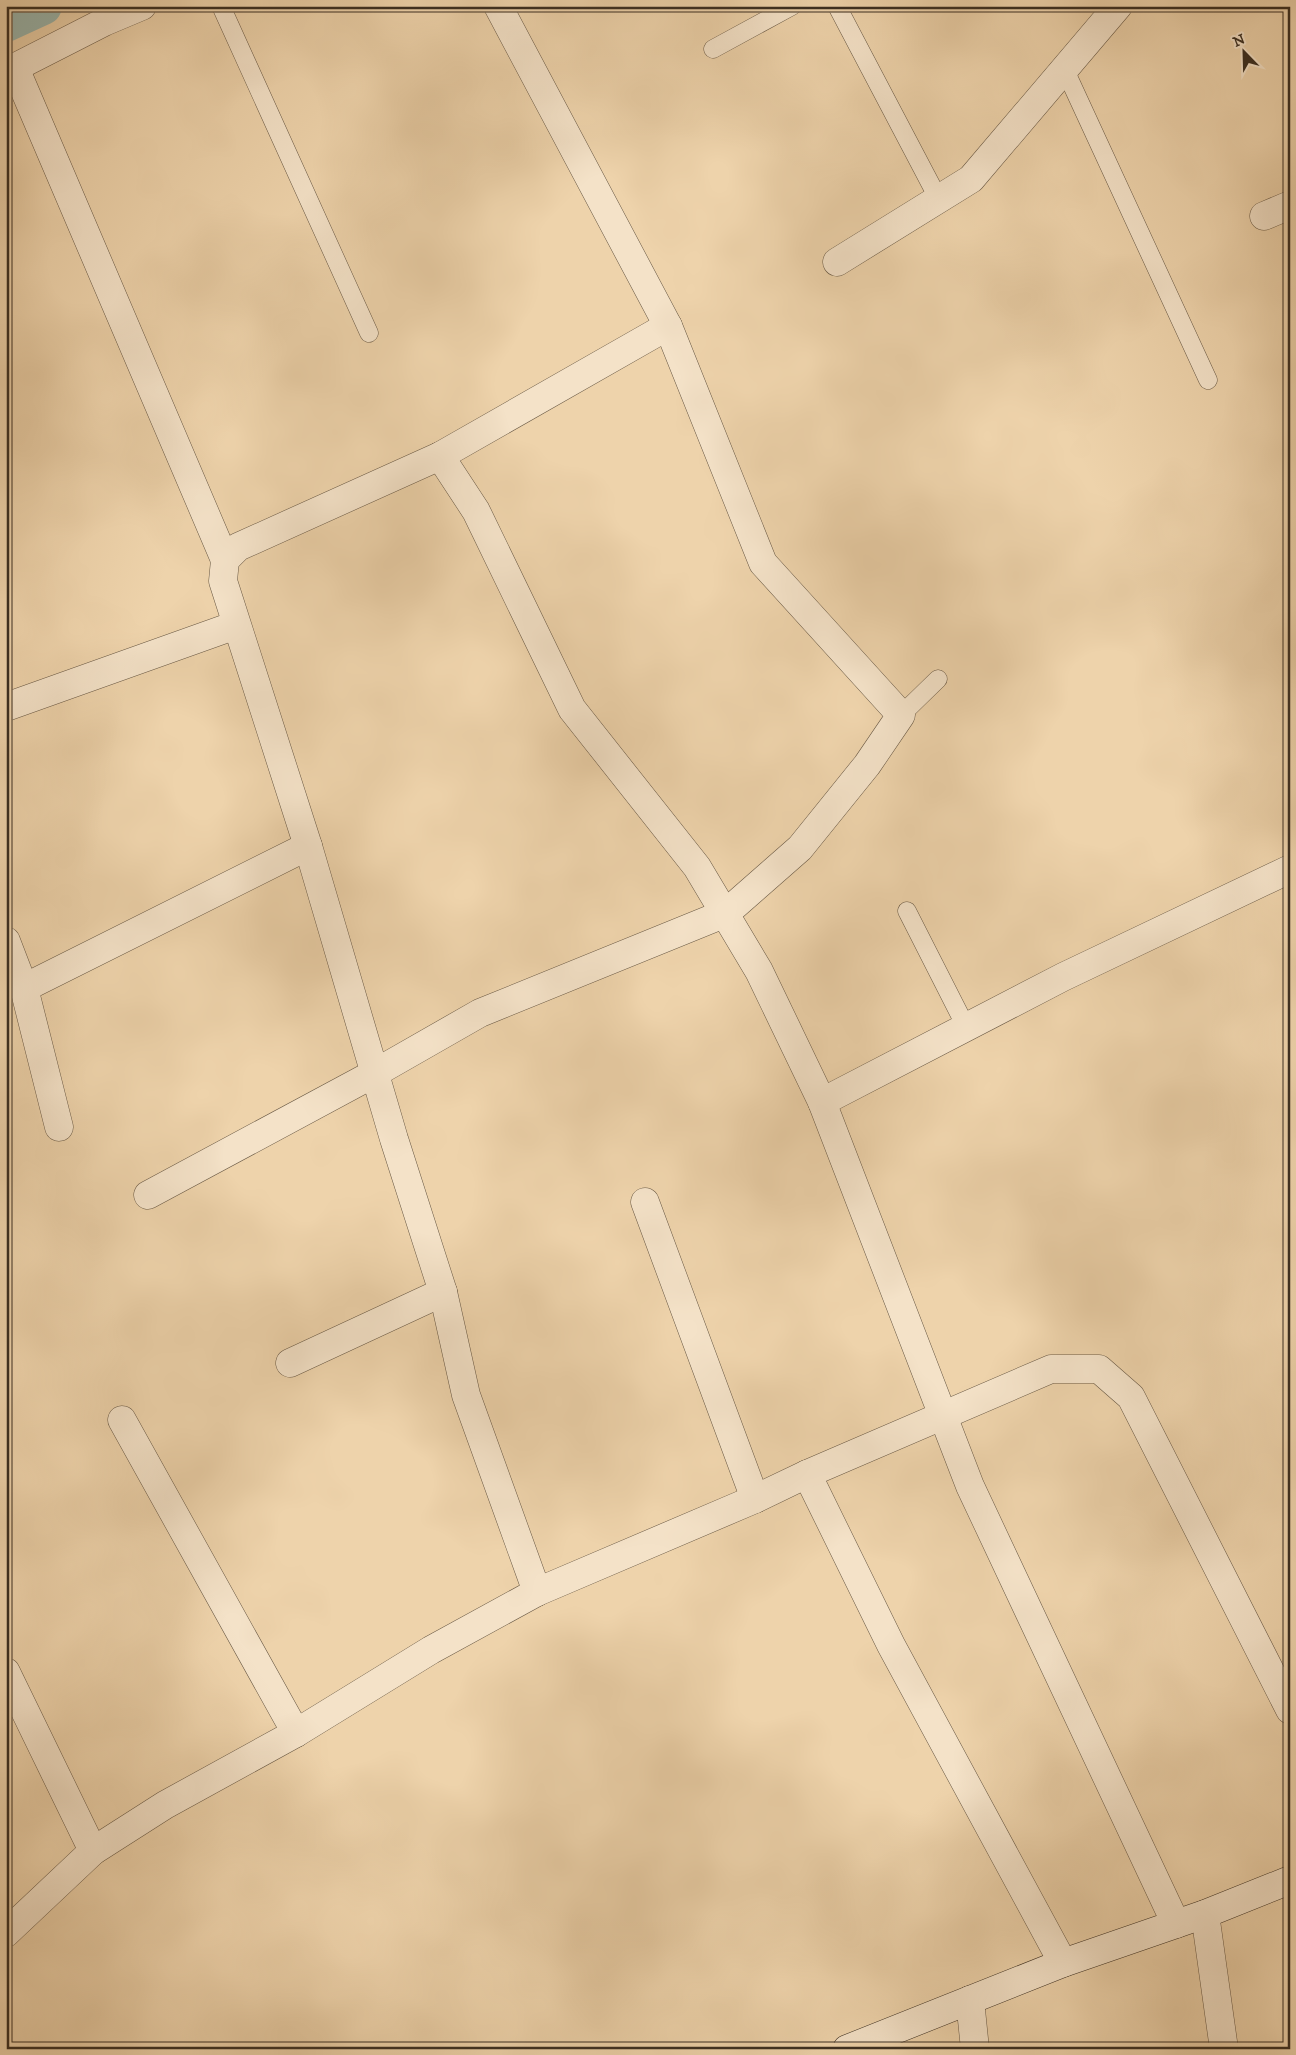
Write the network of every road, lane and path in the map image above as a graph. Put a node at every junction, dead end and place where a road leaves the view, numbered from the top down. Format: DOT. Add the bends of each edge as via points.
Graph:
graph roads {
  1 [pos="142,6"];
  2 [pos="221,6"];
  3 [pos="498,6"];
  4 [pos="792,6"];
  5 [pos="837,6"];
  6 [pos="1118,6"];
  7 [pos="101,14"];
  8 [pos="713,49"];
  9 [pos="11,70"];
  10 [pos="1065,70"];
  11 [pos="939,200"];
  12 [pos="1290,205"];
  13 [pos="1264,216"];
  14 [pos="837,262"];
  15 [pos="668,326"];
  16 [pos="369,334"];
  17 [pos="1208,380"];
  18 [pos="440,456"];
  19 [pos="225,560"];
  20 [pos="236,625"];
  21 [pos="938,679"];
  22 [pos="6,706"];
  23 [pos="901,715"];
  24 [pos="308,846"];
  25 [pos="1290,868"];
  26 [pos="907,911"];
  27 [pos="726,913"];
  28 [pos="6,941"];
  29 [pos="24,988"];
  30 [pos="966,1027"];
  31 [pos="376,1073"];
  32 [pos="822,1102"];
  33 [pos="59,1127"];
  34 [pos="148,1195"];
  35 [pos="645,1202"];
  36 [pos="443,1292"];
  37 [pos="290,1363"];
  38 [pos="944,1416"];
  39 [pos="122,1420"];
  40 [pos="807,1474"];
  41 [pos="755,1499"];
  42 [pos="537,1592"];
  43 [pos="6,1672"];
  44 [pos="1290,1710"];
  45 [pos="296,1733"];
  46 [pos="93,1852"];
  47 [pos="1290,1880"];
  48 [pos="1204,1914"];
  49 [pos="1176,1924"];
  50 [pos="6,1933"];
  51 [pos="1063,1963"];
  52 [pos="970,2000"];
  53 [pos="846,2049"];
  54 [pos="975,2049"];
  55 [pos="1224,2049"];
  1 -- 7 [label="street"];
  2 -- 16 [label="lane"];
  3 -- 15 [label="street"];
  4 -- 8 [label="lane"];
  5 -- 11 [label="lane"];
  6 -- 10 [label="street"];
  7 -- 9 [label="street"];
  9 -- 19 [label="street"];
  10 -- 11 [label="street" via="972,179"];
  10 -- 17 [label="lane"];
  11 -- 14 [label="street"];
  12 -- 13 [label="street"];
  15 -- 18 [label="street"];
  15 -- 23 [label="street" via="763,563"];
  18 -- 19 [label="street" via="238,548"];
  18 -- 27 [label="street" via="476,511 572,709 697,867"];
  19 -- 20 [label="street" via="223,581"];
  20 -- 22 [label="street"];
  20 -- 24 [label="street"];
  21 -- 23 [label="lane"];
  23 -- 27 [label="street" via="867,765 800,848"];
  24 -- 29 [label="street"];
  24 -- 31 [label="street"];
  25 -- 30 [label="street"];
  26 -- 30 [label="lane"];
  27 -- 31 [label="street" via="480,1013"];
  27 -- 32 [label="street" via="759,972"];
  28 -- 29 [label="street"];
  29 -- 33 [label="street"];
  30 -- 32 [label="street"];
  31 -- 34 [label="street"];
  31 -- 36 [label="street"];
  32 -- 38 [label="street"];
  35 -- 41 [label="street"];
  36 -- 37 [label="street"];
  36 -- 42 [label="street" via="466,1395"];
  38 -- 40 [label="street"];
  38 -- 44 [label="street" via="1052,1369 1099,1369 1131,1397"];
  38 -- 49 [label="street" via="970,1486"];
  39 -- 45 [label="street"];
  40 -- 41 [label="street"];
  40 -- 51 [label="street" via="891,1645"];
  41 -- 42 [label="street"];
  42 -- 45 [label="street" via="431,1650"];
  43 -- 46 [label="street"];
  45 -- 46 [label="street" via="164,1805"];
  46 -- 50 [label="street"];
  47 -- 48 [label="street"];
  48 -- 49 [label="street"];
  48 -- 55 [label="street"];
  49 -- 51 [label="street"];
  51 -- 52 [label="street"];
  52 -- 53 [label="street"];
  52 -- 54 [label="street"];
}
